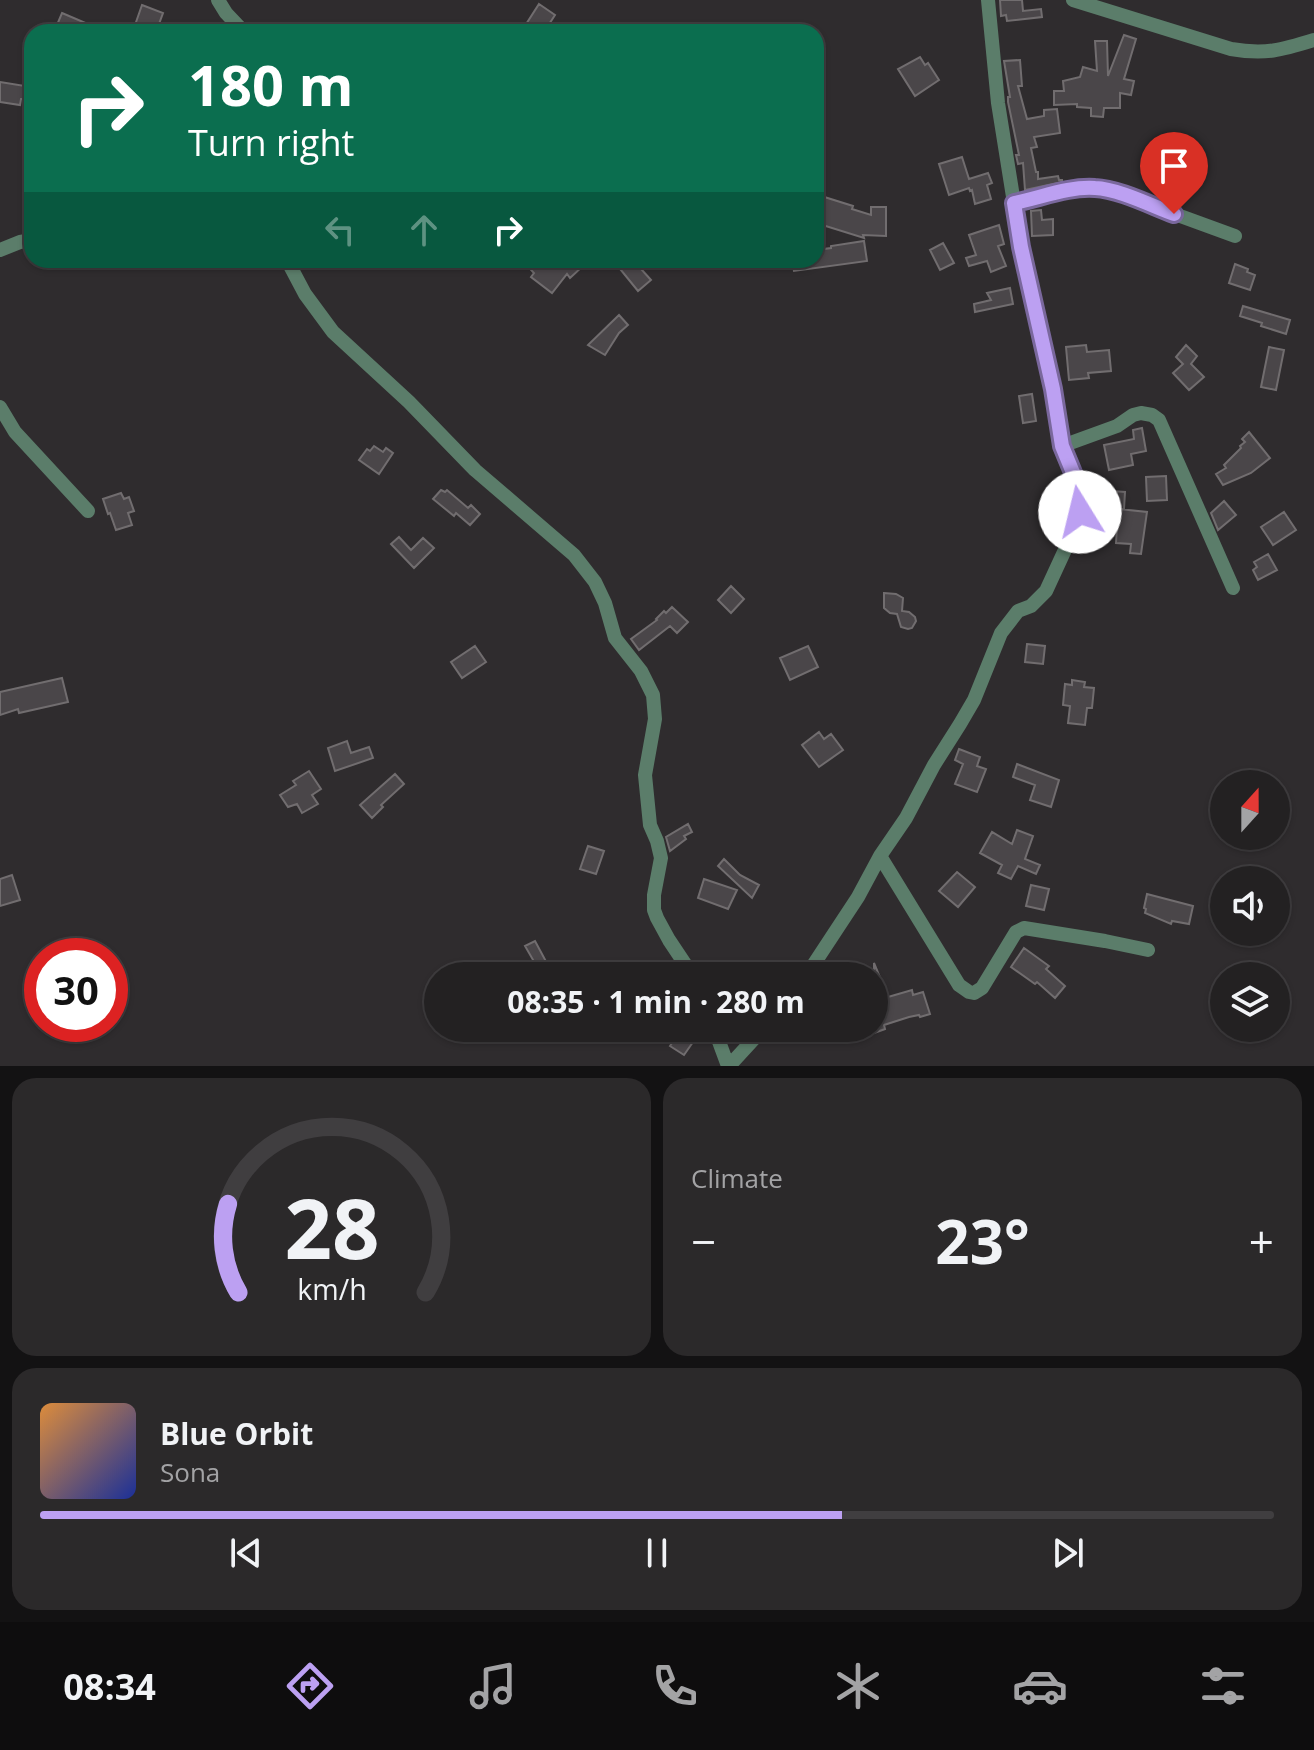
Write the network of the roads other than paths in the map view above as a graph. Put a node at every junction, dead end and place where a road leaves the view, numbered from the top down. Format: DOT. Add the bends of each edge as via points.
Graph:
graph roads {
  1 [pos="218,0"];
  2 [pos="988,0"];
  3 [pos="1073,0"];
  4 [pos="1096,4"];
  5 [pos="236,24"];
  6 [pos="1314,40"];
  7 [pos="1014,203"];
  8 [pos="1235,236"];
  9 [pos="24,241"];
  10 [pos="0,250"];
  11 [pos="291,268"];
  12 [pos="0,407"];
  13 [pos="1062,446"];
  14 [pos="88,511"];
  15 [pos="1233,588"];
  16 [pos="880,856"];
  17 [pos="1148,950"];
  18 [pos="684,962"];
  19 [pos="815,962"];
  20 [pos="719,1042"];
  21 [pos="751,1042"];
  22 [pos="728,1066"];
  1 -- 5 [label="street"];
  2 -- 7 [label="street"];
  3 -- 4 [label="street"];
  4 -- 6 [label="street" via="1254,53"];
  7 -- 8 [label="street" via="1072,190 1109,190"];
  7 -- 13 [label="street"];
  9 -- 10 [label="street"];
  11 -- 18 [label="street" via="333,332 475,470 574,555 595,582 615,638 653,695 655,719 645,775 650,825 661,858 654,910"];
  12 -- 14 [label="street" via="15,432"];
  13 -- 15 [label="street" via="1141,413 1159,420"];
  13 -- 16 [label="street" via="1081,492 1080,512 1053,579 1001,633 974,700"];
  16 -- 17 [label="street" via="959,985 969,992 982,988 1016,932 1024,928"];
  16 -- 19 [label="street"];
  20 -- 22 [label="street"];
  21 -- 22 [label="street"];
}
